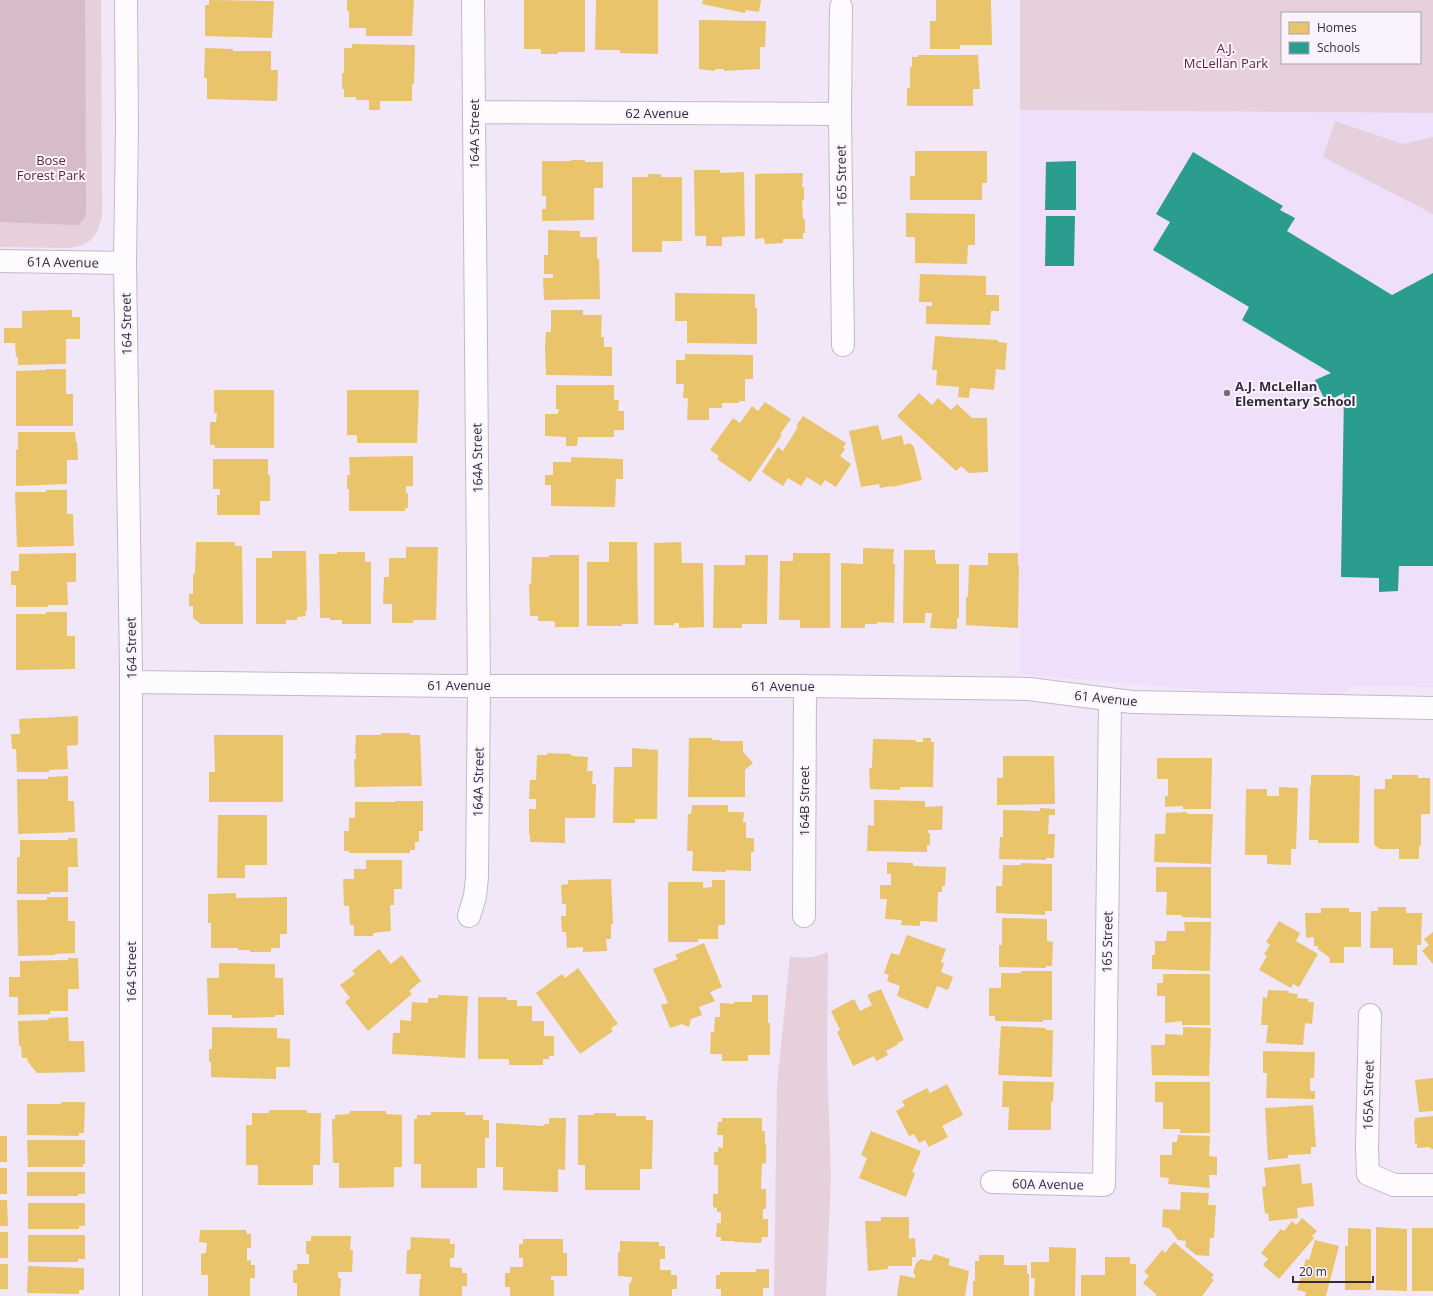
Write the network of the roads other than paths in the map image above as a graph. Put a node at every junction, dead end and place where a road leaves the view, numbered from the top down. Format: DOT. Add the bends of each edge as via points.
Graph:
graph roads {
  1 [pos="126,0"];
  2 [pos="473,0"];
  3 [pos="841,6"];
  4 [pos="474,112"];
  5 [pos="840,114"];
  6 [pos="0,261"];
  7 [pos="125,263"];
  8 [pos="844,345"];
  9 [pos="131,682"];
  10 [pos="479,686"];
  11 [pos="805,686"];
  12 [pos="1110,700"];
  13 [pos="1433,708"];
  14 [pos="469,916"];
  15 [pos="804,916"];
  16 [pos="1370,1016"];
  17 [pos="992,1182"];
  18 [pos="1104,1185"];
  19 [pos="1433,1185"];
  20 [pos="131,1296"];
  1 -- 7 [label="street, 164 Street"];
  2 -- 4 [label="street, 164A Street"];
  3 -- 5 [label="street, 165 Street"];
  4 -- 5 [label="street, 62 Avenue"];
  4 -- 10 [label="street, 164A Street"];
  5 -- 8 [label="street, 165 Street"];
  6 -- 7 [label="street, 61A Avenue"];
  7 -- 9 [label="street, 164 Street"];
  9 -- 10 [label="street, 61 Avenue"];
  9 -- 20 [label="street, 164 Street"];
  10 -- 11 [label="street, 61 Avenue"];
  10 -- 14 [label="street, 164A Street" via="477,877"];
  11 -- 12 [label="street, 61 Avenue" via="1029,689"];
  11 -- 15 [label="street, 164B Street"];
  12 -- 13 [label="street, 61 Avenue"];
  12 -- 18 [label="street, 165 Street"];
  16 -- 19 [label="street, 165A Street" via="1368,1174 1394,1185"];
  17 -- 18 [label="street, 60A Avenue"];
}
